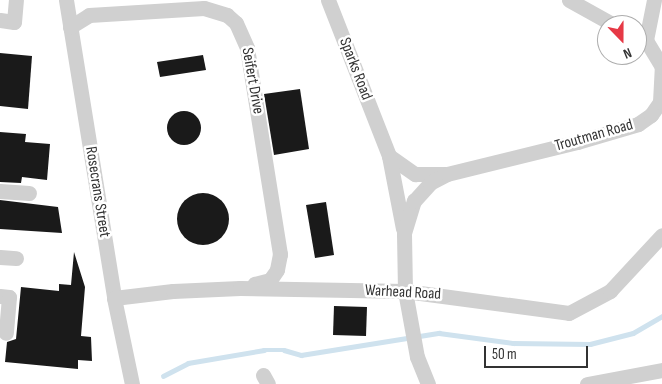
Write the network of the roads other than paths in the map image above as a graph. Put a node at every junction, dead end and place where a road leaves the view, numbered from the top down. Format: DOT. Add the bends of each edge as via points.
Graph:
graph roads {
  1 [pos="16,0"];
  2 [pos="66,0"];
  3 [pos="328,0"];
  4 [pos="569,0"];
  5 [pos="654,0"];
  6 [pos="597,16"];
  7 [pos="647,20"];
  8 [pos="7,21"];
  9 [pos="70,27"];
  10 [pos="647,47"];
  11 [pos="382,139"];
  12 [pos="389,156"];
  13 [pos="447,174"];
  14 [pos="0,191"];
  15 [pos="30,193"];
  16 [pos="404,233"];
  17 [pos="662,236"];
  18 [pos="0,257"];
  19 [pos="16,258"];
  20 [pos="240,288"];
  21 [pos="405,291"];
  22 [pos="0,296"];
  23 [pos="114,298"];
  24 [pos="6,332"];
  25 [pos="662,370"];
  26 [pos="132,384"];
  27 [pos="428,384"];
  28 [pos="587,384"];
  1 -- 8 [label="street"];
  2 -- 9 [label="street, Rosecrans Street"];
  3 -- 11 [label="street, Sparks Road"];
  4 -- 6 [label="street"];
  5 -- 7 [label="street"];
  9 -- 20 [label="street, Seifert Drive" via="89,15 204,8 227,15 243,34 280,254 277,270 270,280"];
  9 -- 23 [label="street, Rosecrans Street"];
  10 -- 13 [label="street, Troutman Road" via="662,68 660,102 651,115 638,124"];
  11 -- 12 [label="street, Troutman Road"];
  12 -- 13 [label="street, Troutman Road" via="415,174"];
  12 -- 16 [label="street, Troutman Road"];
  13 -- 16 [label="street, Troutman Road" via="430,183 414,201"];
  14 -- 15 [label="street"];
  16 -- 21 [label="street, Troutman Road"];
  17 -- 21 [label="street, Warhead Road" via="610,292 569,313"];
  18 -- 19 [label="street"];
  20 -- 21 [label="street, Warhead Road"];
  20 -- 23 [label="street, Warhead Road" via="173,290"];
  21 -- 27 [label="street, Troutman Road" via="412,337"];
  22 -- 24 [label="street" via="9,296"];
  23 -- 26 [label="street, Rosecrans Street"];
  25 -- 28 [label="street"];
}
